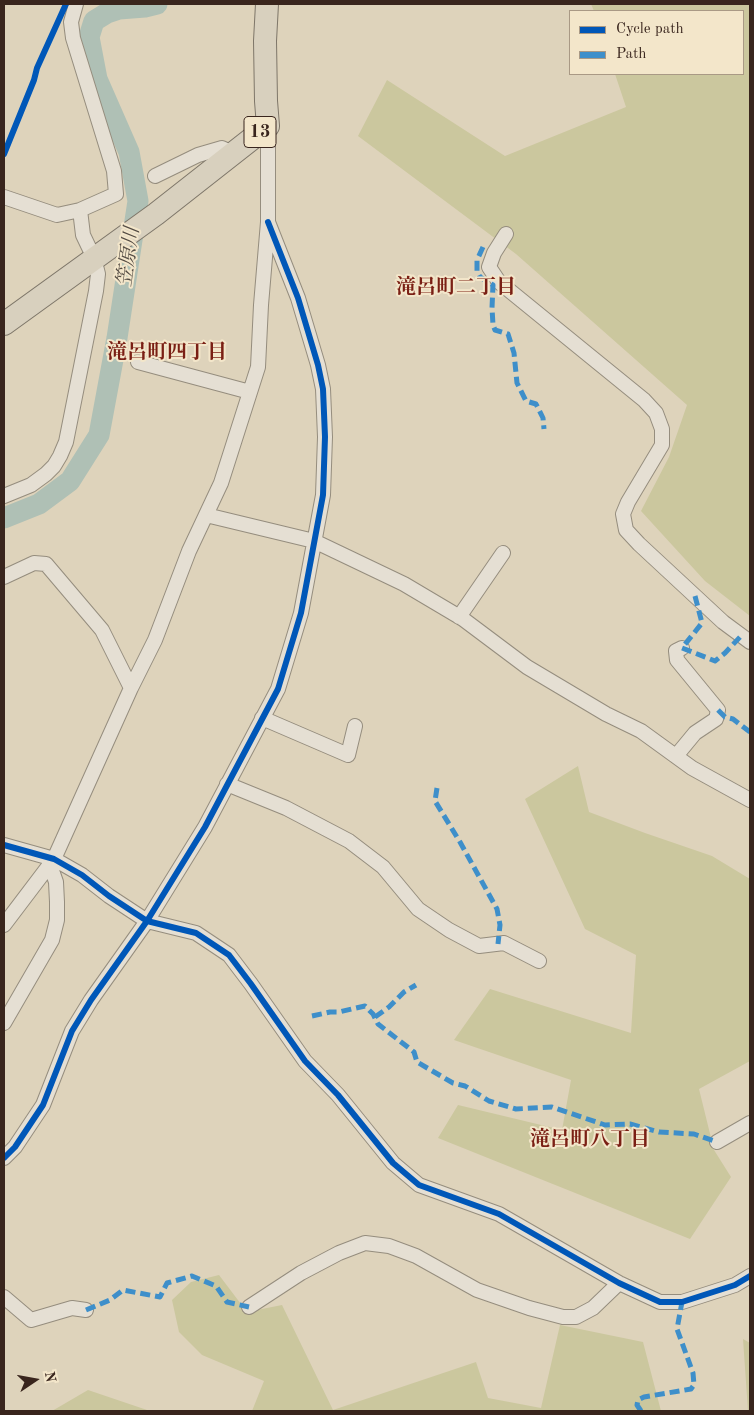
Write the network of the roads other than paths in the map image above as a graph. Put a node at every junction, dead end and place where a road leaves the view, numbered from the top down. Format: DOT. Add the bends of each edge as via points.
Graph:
graph roads {
  1 [pos="76,4"];
  2 [pos="267,4"];
  3 [pos="268,126"];
  4 [pos="233,153"];
  5 [pos="155,176"];
  6 [pos="4,197"];
  7 [pos="80,210"];
  8 [pos="268,222"];
  9 [pos="506,234"];
  10 [pos="100,254"];
  11 [pos="4,324"];
  12 [pos="138,362"];
  13 [pos="250,392"];
  14 [pos="4,496"];
  15 [pos="206,515"];
  16 [pos="314,541"];
  17 [pos="503,554"];
  18 [pos="4,577"];
  19 [pos="460,617"];
  20 [pos="750,642"];
  21 [pos="682,648"];
  22 [pos="131,688"];
  23 [pos="262,718"];
  24 [pos="355,726"];
  25 [pos="676,756"];
  26 [pos="227,784"];
  27 [pos="750,800"];
  28 [pos="4,845"];
  29 [pos="52,862"];
  30 [pos="147,921"];
  31 [pos="4,925"];
  32 [pos="539,960"];
  33 [pos="4,1023"];
  34 [pos="750,1123"];
  35 [pos="717,1142"];
  36 [pos="4,1158"];
  37 [pos="750,1276"];
  38 [pos="618,1283"];
  39 [pos="4,1298"];
  40 [pos="249,1307"];
  41 [pos="86,1310"];
  1 -- 7 [label="street" via="71,22 73,38 114,171 116,194"];
  2 -- 3 [label="main road, 13"];
  3 -- 4 [label="main road, 13"];
  3 -- 8 [label="street"];
  4 -- 5 [label="street" via="222,148 198,155"];
  4 -- 10 [label="main road, 13"];
  6 -- 7 [label="street" via="57,215"];
  7 -- 10 [label="street" via="83,235"];
  8 -- 13 [label="street" via="258,367"];
  8 -- 16 [label="street" via="298,298 322,389 326,437 323,495"];
  9 -- 20 [label="street" via="489,267 499,282 656,413 662,429 662,445 628,502 623,514 626,530 724,622"];
  10 -- 11 [label="main road, 13"];
  10 -- 14 [label="street" via="96,291 66,442 54,466 46,474 31,485"];
  12 -- 13 [label="street"];
  13 -- 15 [label="street" via="221,483"];
  15 -- 16 [label="street"];
  15 -- 22 [label="street" via="155,640"];
  16 -- 19 [label="street" via="404,584"];
  16 -- 23 [label="street" via="301,613 278,689"];
  17 -- 19 [label="street"];
  18 -- 22 [label="street" via="34,563 46,564 102,630"];
  19 -- 25 [label="street" via="527,667 640,731"];
  21 -- 25 [label="street" via="676,651 677,660 718,710 716,720 695,733"];
  22 -- 29 [label="street"];
  23 -- 24 [label="street" via="348,755"];
  23 -- 26 [label="street"];
  25 -- 27 [label="street"];
  26 -- 30 [label="street" via="205,827"];
  26 -- 32 [label="street" via="286,808 349,842 383,867 418,909 449,930 480,946 504,943"];
  28 -- 29 [label="street"];
  29 -- 30 [label="street" via="82,875"];
  29 -- 31 [label="street"];
  29 -- 33 [label="street" via="57,920 52,940"];
  30 -- 36 [label="street" via="76,1023 43,1105"];
  30 -- 38 [label="street" via="196,932 229,955 305,1061 338,1095 393,1163 419,1185 499,1214"];
  34 -- 35 [label="street"];
  37 -- 38 [label="street" via="682,1302 660,1302"];
  38 -- 40 [label="street" via="593,1308 576,1317 563,1317 477,1290 416,1256 389,1246 365,1243 301,1273"];
  39 -- 41 [label="street" via="31,1320 72,1308"];
}
